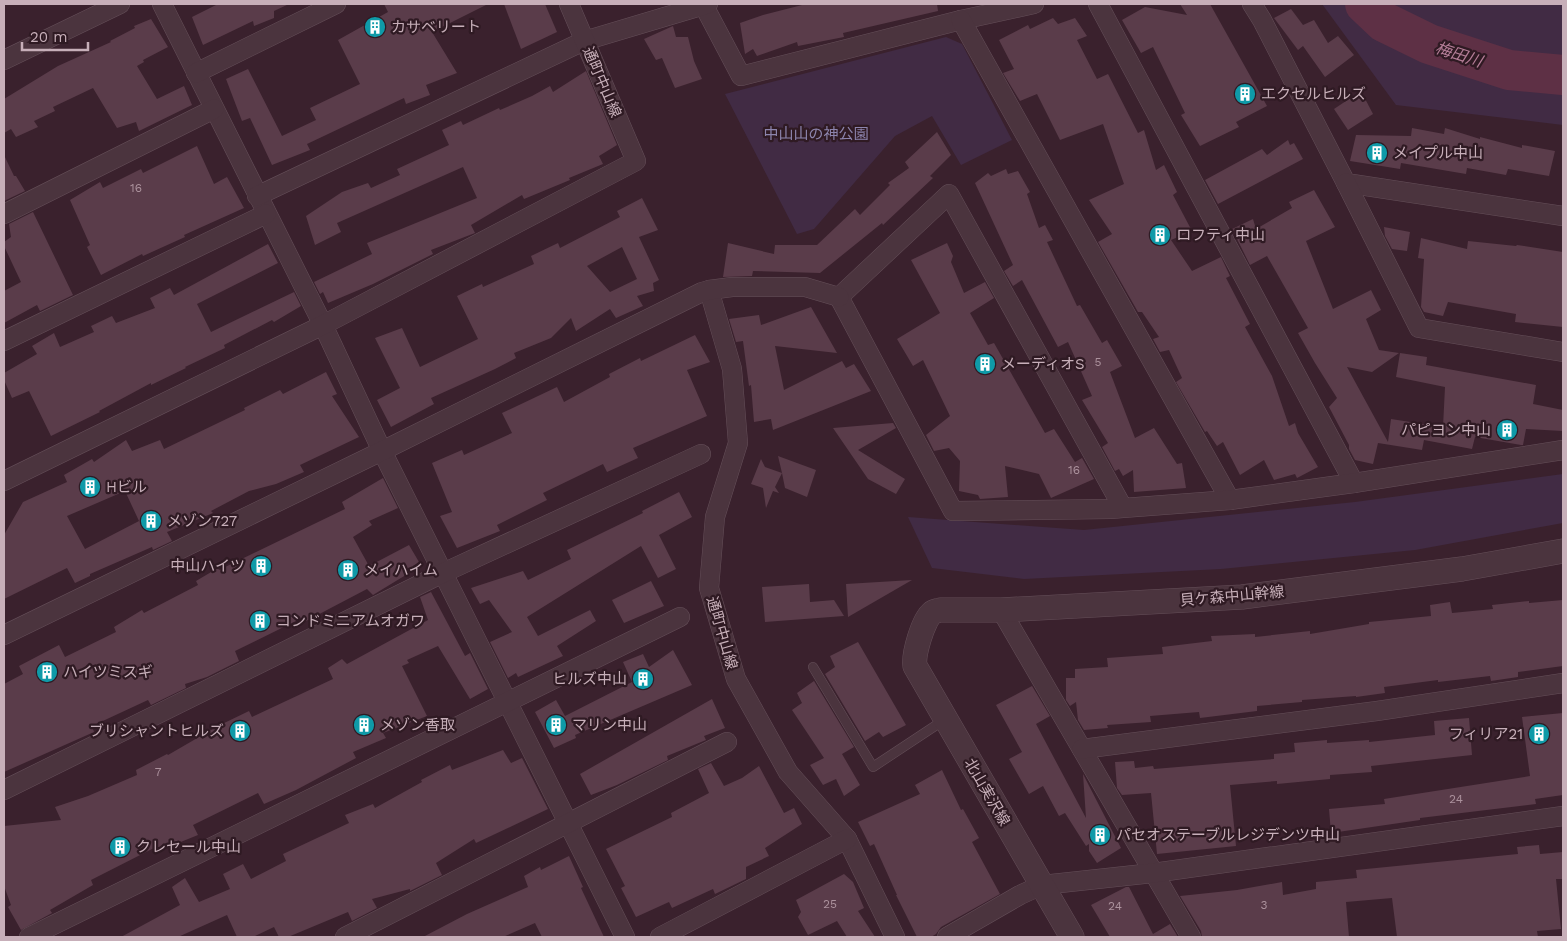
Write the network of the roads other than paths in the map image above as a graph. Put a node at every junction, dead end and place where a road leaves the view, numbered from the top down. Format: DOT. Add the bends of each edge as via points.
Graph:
graph roads {
  1 [pos="120,4"];
  2 [pos="162,4"];
  3 [pos="336,4"];
  4 [pos="569,4"];
  5 [pos="704,4"];
  6 [pos="1034,4"];
  7 [pos="1098,4"];
  8 [pos="1252,4"];
  9 [pos="960,20"];
  10 [pos="584,41"];
  11 [pos="4,60"];
  12 [pos="196,73"];
  13 [pos="214,109"];
  14 [pos="1346,183"];
  15 [pos="257,196"];
  16 [pos="4,214"];
  17 [pos="266,214"];
  18 [pos="1563,216"];
  19 [pos="710,290"];
  20 [pos="839,297"];
  21 [pos="323,325"];
  22 [pos="4,341"];
  23 [pos="1563,352"];
  24 [pos="1563,450"];
  25 [pos="382,452"];
  26 [pos="701,454"];
  27 [pos="4,481"];
  28 [pos="1354,483"];
  29 [pos="1230,500"];
  30 [pos="1124,508"];
  31 [pos="1563,551"];
  32 [pos="443,573"];
  33 [pos="1001,610"];
  34 [pos="680,617"];
  35 [pos="4,635"];
  36 [pos="918,643"];
  37 [pos="813,667"];
  38 [pos="1563,683"];
  39 [pos="507,701"];
  40 [pos="945,719"];
  41 [pos="726,742"];
  42 [pos="1082,749"];
  43 [pos="4,790"];
  44 [pos="1563,816"];
  45 [pos="568,824"];
  46 [pos="847,839"];
  47 [pos="1153,873"];
  48 [pos="1042,884"];
  49 [pos="29,937"];
  50 [pos="345,937"];
  51 [pos="624,937"];
  52 [pos="660,937"];
  53 [pos="895,937"];
  54 [pos="947,937"];
  55 [pos="1072,937"];
  56 [pos="1190,937"];
  1 -- 11 [label="street"];
  2 -- 12 [label="street"];
  3 -- 12 [label="street"];
  4 -- 10 [label="street, 通町中山線"];
  5 -- 9 [label="street" via="741,76"];
  5 -- 10 [label="street"];
  6 -- 9 [label="street"];
  7 -- 28 [label="street"];
  8 -- 14 [label="street"];
  9 -- 29 [label="street"];
  10 -- 15 [label="street"];
  10 -- 21 [label="street, 通町中山線" via="636,161"];
  12 -- 13 [label="street"];
  13 -- 15 [label="street"];
  13 -- 16 [label="street"];
  14 -- 18 [label="street"];
  14 -- 23 [label="street" via="1419,328"];
  15 -- 17 [label="street"];
  17 -- 21 [label="street"];
  17 -- 22 [label="street"];
  19 -- 20 [label="street" via="805,287"];
  19 -- 25 [label="street"];
  19 -- 46 [label="street, 通町中山線" via="732,369 738,443 715,516 709,588 736,680 788,772"];
  20 -- 30 [label="street" via="953,511"];
  20 -- 30 [label="street" via="948,194"];
  21 -- 25 [label="street"];
  21 -- 27 [label="street"];
  24 -- 28 [label="street"];
  25 -- 32 [label="street"];
  25 -- 35 [label="street"];
  26 -- 32 [label="street"];
  28 -- 29 [label="street"];
  29 -- 30 [label="street"];
  31 -- 33 [label="street, 貝ケ森中山幹線" via="1462,569 1242,597"];
  32 -- 39 [label="street"];
  32 -- 43 [label="street"];
  33 -- 36 [label="street, 貝ケ森中山幹線" via="940,610 932,613"];
  33 -- 42 [label="street"];
  34 -- 39 [label="street"];
  36 -- 40 [label="street, 北山実沢線" via="914,666"];
  37 -- 40 [label="lane" via="873,767"];
  38 -- 42 [label="street"];
  39 -- 45 [label="street"];
  39 -- 49 [label="street"];
  40 -- 48 [label="street, 北山実沢線"];
  41 -- 45 [label="street"];
  42 -- 47 [label="street"];
  44 -- 47 [label="street"];
  45 -- 50 [label="street"];
  45 -- 51 [label="street"];
  46 -- 52 [label="street"];
  46 -- 53 [label="street, 通町中山線"];
  47 -- 48 [label="street"];
  47 -- 56 [label="street"];
  48 -- 54 [label="street"];
  48 -- 55 [label="street, 北山実沢線"];
}
